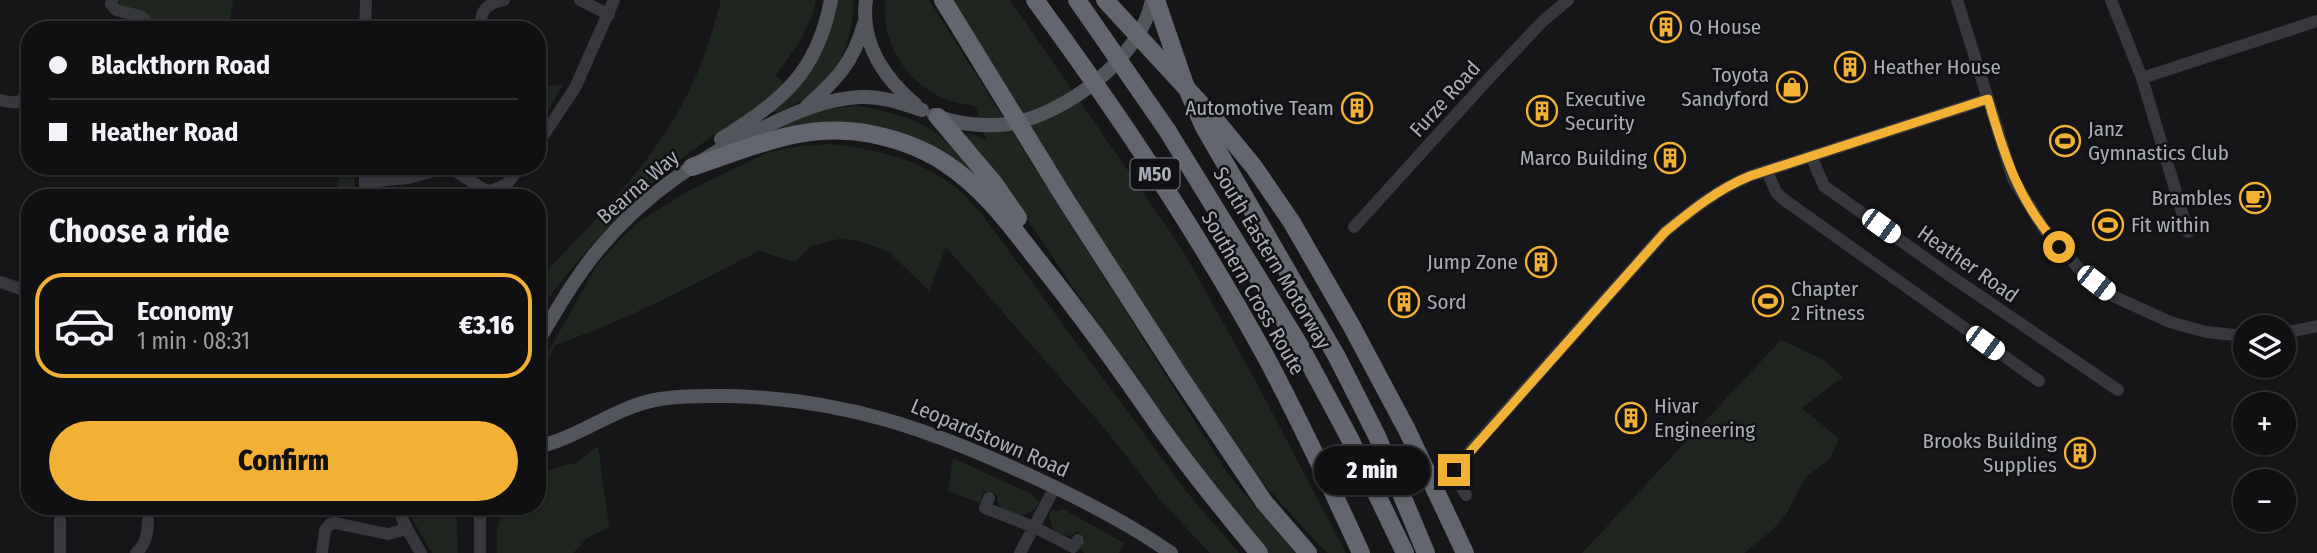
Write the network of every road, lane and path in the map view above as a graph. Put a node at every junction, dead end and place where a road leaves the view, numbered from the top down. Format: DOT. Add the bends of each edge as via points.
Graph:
graph roads {
  1 [pos="112,0"];
  2 [pos="366,0"];
  3 [pos="504,0"];
  4 [pos="580,0"];
  5 [pos="614,0"];
  6 [pos="831,0"];
  7 [pos="943,0"];
  8 [pos="1035,0"];
  9 [pos="1077,0"];
  10 [pos="1105,0"];
  11 [pos="1568,0"];
  12 [pos="1957,0"];
  13 [pos="2111,0"];
  14 [pos="865,3"];
  15 [pos="1152,6"];
  16 [pos="609,15"];
  17 [pos="145,21"];
  18 [pos="365,21"];
  19 [pos="480,21"];
  20 [pos="2317,21"];
  21 [pos="864,23"];
  22 [pos="2142,78"];
  23 [pos="1988,99"];
  24 [pos="0,100"];
  25 [pos="21,100"];
  26 [pos="806,107"];
  27 [pos="930,113"];
  28 [pos="546,132"];
  29 [pos="1811,156"];
  30 [pos="692,167"];
  31 [pos="1767,171"];
  32 [pos="366,175"];
  33 [pos="419,175"];
  34 [pos="462,175"];
  35 [pos="514,175"];
  36 [pos="366,181"];
  37 [pos="666,184"];
  38 [pos="366,189"];
  39 [pos="483,189"];
  40 [pos="496,189"];
  41 [pos="1354,227"];
  42 [pos="2188,232"];
  43 [pos="0,282"];
  44 [pos="21,289"];
  45 [pos="1082,315"];
  46 [pos="2317,326"];
  47 [pos="546,327"];
  48 [pos="2296,330"];
  49 [pos="2233,334"];
  50 [pos="2039,381"];
  51 [pos="2118,390"];
  52 [pos="546,445"];
  53 [pos="1055,487"];
  54 [pos="1466,495"];
  55 [pos="989,498"];
  56 [pos="60,515"];
  57 [pos="148,515"];
  58 [pos="401,515"];
  59 [pos="481,515"];
  60 [pos="1034,527"];
  61 [pos="407,529"];
  62 [pos="1078,540"];
  63 [pos="138,551"];
  64 [pos="60,553"];
  65 [pos="321,553"];
  66 [pos="421,553"];
  67 [pos="480,553"];
  68 [pos="1020,553"];
  69 [pos="1171,553"];
  70 [pos="1259,553"];
  71 [pos="1308,553"];
  72 [pos="1361,553"];
  73 [pos="1405,553"];
  74 [pos="1426,553"];
  75 [pos="1465,553"];
  1 -- 17 [label="street" via="116,10"];
  2 -- 18 [label="street"];
  3 -- 19 [label="street" via="486,6"];
  4 -- 16 [label="street"];
  5 -- 16 [label="street"];
  6 -- 37 [label="main road" via="822,36 793,85"];
  7 -- 71 [label="highway" via="1186,387 1264,502"];
  8 -- 72 [label="highway, Southern Cross Route / M50" via="1189,226 1265,356"];
  9 -- 73 [label="highway, South Eastern Motorway / M50" via="1167,130 1300,346"];
  10 -- 75 [label="highway" via="1213,117 1291,221 1401,419"];
  11 -- 41 [label="street, Furze Road" via="1491,76"];
  12 -- 23 [label="street"];
  13 -- 22 [label="street"];
  14 -- 21 [label="main road"];
  15 -- 27 [label="main road, Bearna Way" via="1130,47 1104,75 1068,102 1039,116 1007,124 973,123"];
  15 -- 74 [label="highway" via="1167,31 1204,127 1337,357 1377,436"];
  16 -- 28 [label="street" via="575,88"];
  20 -- 22 [label="street"];
  21 -- 26 [label="main road, Bearna Way" via="844,69"];
  21 -- 27 [label="main road" via="878,63 899,91"];
  22 -- 42 [label="street"];
  23 -- 29 [label="street"];
  23 -- 49 [label="street" via="2013,179 2044,229 2080,270 2113,296 2170,322"];
  24 -- 25 [label="street"];
  26 -- 27 [label="main road, Bearna Way" via="875,97"];
  26 -- 30 [label="main road, Bearna Way" via="724,146"];
  27 -- 45 [label="highway" via="993,182"];
  29 -- 31 [label="street"];
  29 -- 51 [label="street, Heather Road" via="1824,186"];
  30 -- 37 [label="main road, Bearna Way"];
  30 -- 45 [label="highway" via="777,137 827,130 870,134 915,148 945,163 999,210"];
  31 -- 50 [label="street" via="1783,200"];
  31 -- 54 [label="street" via="1701,203 1665,232 1454,470"];
  32 -- 36 [label="street"];
  33 -- 36 [label="street"];
  34 -- 39 [label="street"];
  35 -- 40 [label="street"];
  36 -- 38 [label="street"];
  37 -- 47 [label="main road, Bearna Way" via="599,248"];
  43 -- 44 [label="street"];
  45 -- 70 [label="highway" via="1211,495"];
  46 -- 48 [label="street"];
  52 -- 53 [label="main road, Leopardstown Road" via="650,400 764,398 841,407 906,424 975,449"];
  53 -- 60 [label="street"];
  53 -- 69 [label="main road, Leopardstown Road" via="1122,521"];
  55 -- 60 [label="street" via="985,508"];
  56 -- 64 [label="street"];
  57 -- 63 [label="street" via="148,534"];
  58 -- 61 [label="street"];
  59 -- 67 [label="street"];
  60 -- 62 [label="street" via="1073,547"];
  60 -- 68 [label="street"];
  61 -- 65 [label="street" via="388,534 330,524"];
  61 -- 66 [label="street"];
}
